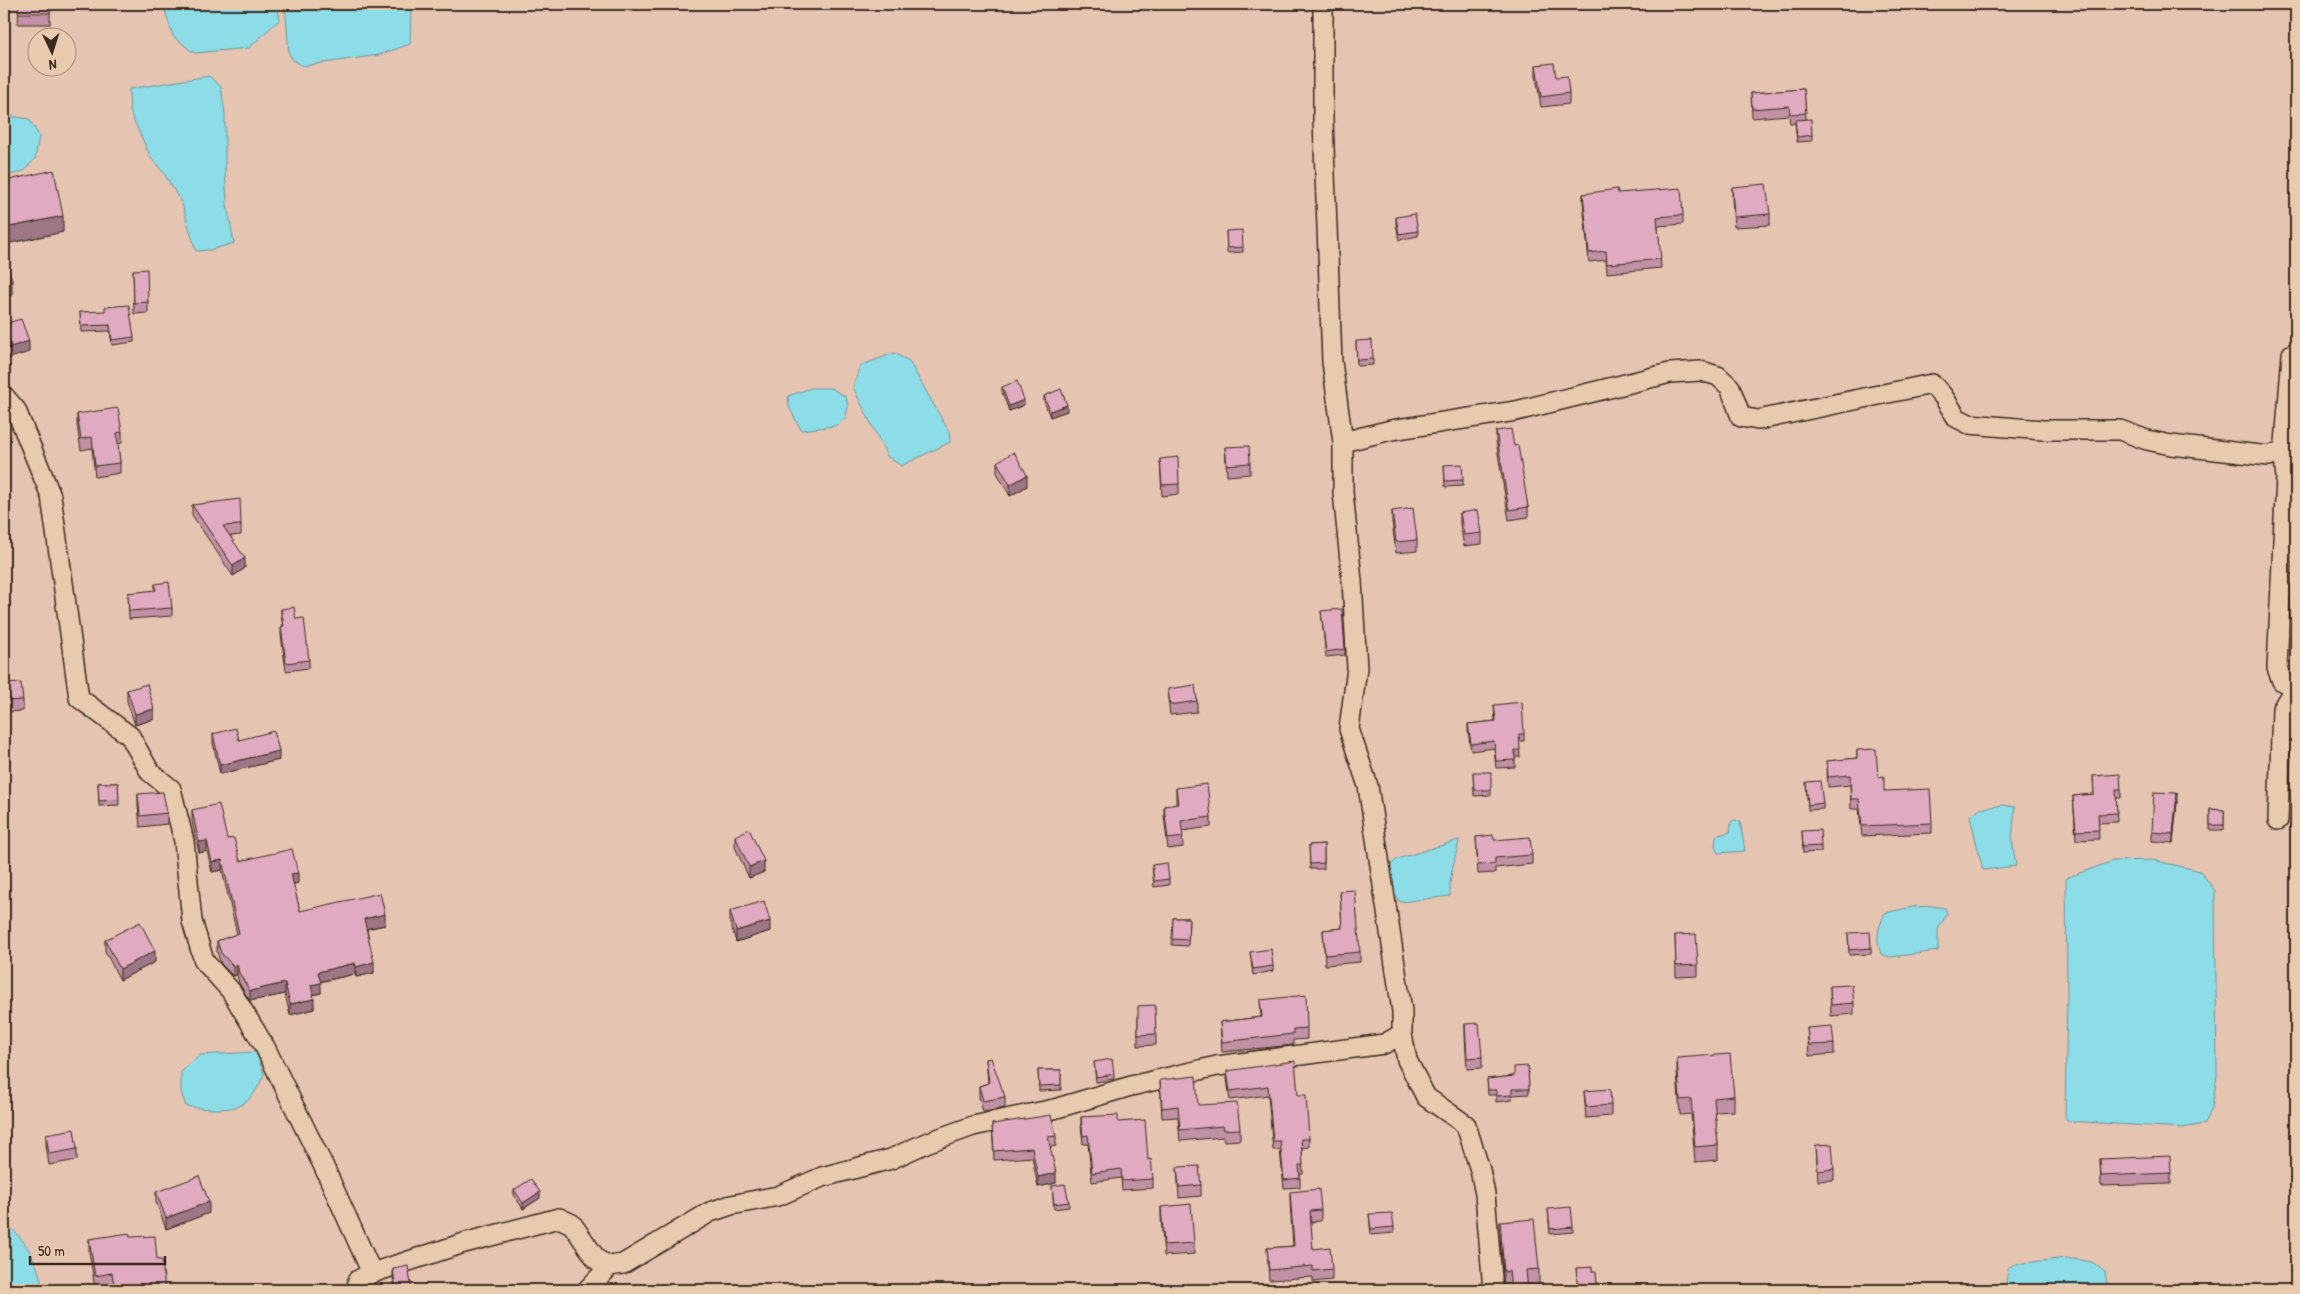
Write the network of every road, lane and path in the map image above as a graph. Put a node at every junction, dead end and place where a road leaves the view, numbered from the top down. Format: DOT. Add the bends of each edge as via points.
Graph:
graph roads {
  1 [pos="1323,4"];
  2 [pos="2296,352"];
  3 [pos="4,396"];
  4 [pos="1343,442"];
  5 [pos="2283,450"];
  6 [pos="2295,689"];
  7 [pos="2278,820"];
  8 [pos="1402,1034"];
  9 [pos="610,1266"];
  10 [pos="372,1273"];
  11 [pos="357,1290"];
  12 [pos="587,1290"];
  13 [pos="1493,1290"];
  1 -- 4 [label="street" via="1323,119 1332,362"];
  2 -- 5 [label="street" via="2292,354"];
  3 -- 10 [label="street" via="16,410 51,496 79,698 130,736 150,772 171,788 184,841 192,921 204,962 231,991 265,1047"];
  4 -- 5 [label="street" via="1391,430 1516,411 1670,373 1701,371 1718,376 1730,386 1741,417 1758,420 1932,384 1944,396 1957,418 1969,424 2043,430 2120,430 2171,445 2269,456"];
  4 -- 8 [label="street" via="1343,492 1357,668 1349,729 1368,786 1402,1011"];
  5 -- 6 [label="street" via="2286,477 2277,668 2282,681"];
  6 -- 7 [label="street" via="2282,708"];
  8 -- 9 [label="street" via="1384,1044 1217,1066 1054,1109 974,1126 891,1159 822,1177 778,1196 710,1212 623,1264"];
  8 -- 13 [label="street" via="1406,1060 1426,1097 1466,1125 1485,1194"];
  9 -- 10 [label="street" via="597,1260 572,1224 559,1218 482,1238"];
  9 -- 12 [label="street"];
  10 -- 11 [label="street" via="358,1280"];
}
